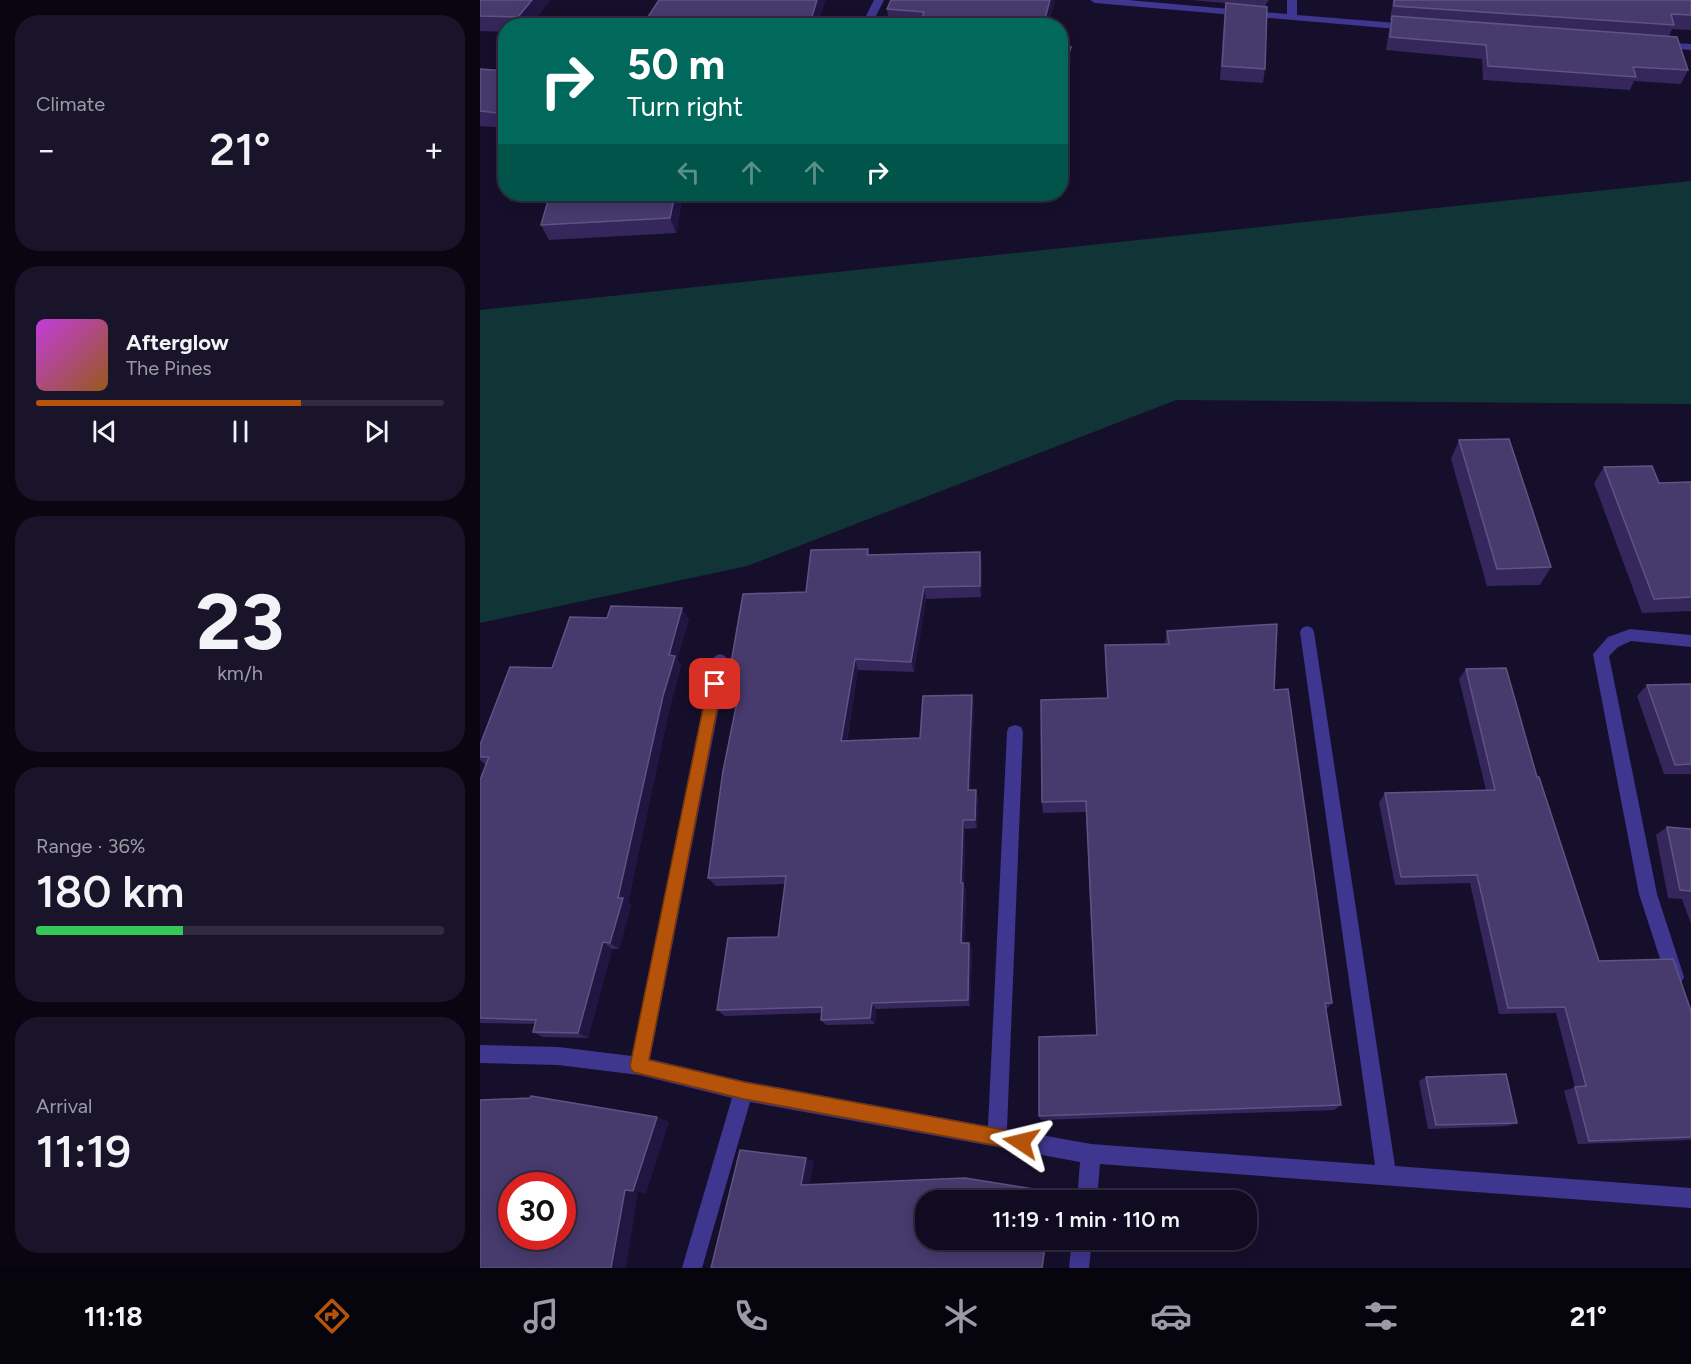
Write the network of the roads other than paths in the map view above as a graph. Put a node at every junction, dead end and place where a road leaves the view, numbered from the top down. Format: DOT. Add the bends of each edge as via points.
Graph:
graph roads {
  1 [pos="879,0"];
  2 [pos="1095,0"];
  3 [pos="1292,0"];
  4 [pos="870,18"];
  5 [pos="1292,18"];
  6 [pos="1421,28"];
  7 [pos="1656,45"];
  8 [pos="1691,47"];
  9 [pos="1307,632"];
  10 [pos="1691,641"];
  11 [pos="720,661"];
  12 [pos="1015,732"];
  13 [pos="1680,988"];
  14 [pos="480,1054"];
  15 [pos="639,1066"];
  16 [pos="744,1091"];
  17 [pos="998,1137"];
  18 [pos="1091,1154"];
  19 [pos="1386,1176"];
  20 [pos="1088,1190"];
  21 [pos="1691,1198"];
  22 [pos="1081,1250"];
  23 [pos="692,1268"];
  24 [pos="1079,1268"];
  1 -- 4 [label="street"];
  2 -- 5 [label="street"];
  3 -- 5 [label="street"];
  5 -- 6 [label="street"];
  7 -- 8 [label="street"];
  9 -- 19 [label="street"];
  10 -- 13 [label="street" via="1630,635 1613,642 1601,654 1648,894"];
  11 -- 15 [label="street"];
  12 -- 17 [label="street"];
  14 -- 15 [label="street" via="558,1056"];
  15 -- 16 [label="street"];
  16 -- 17 [label="street"];
  16 -- 23 [label="street"];
  17 -- 18 [label="street"];
  18 -- 19 [label="street"];
  18 -- 20 [label="street"];
  19 -- 21 [label="street"];
  22 -- 24 [label="street"];
}
